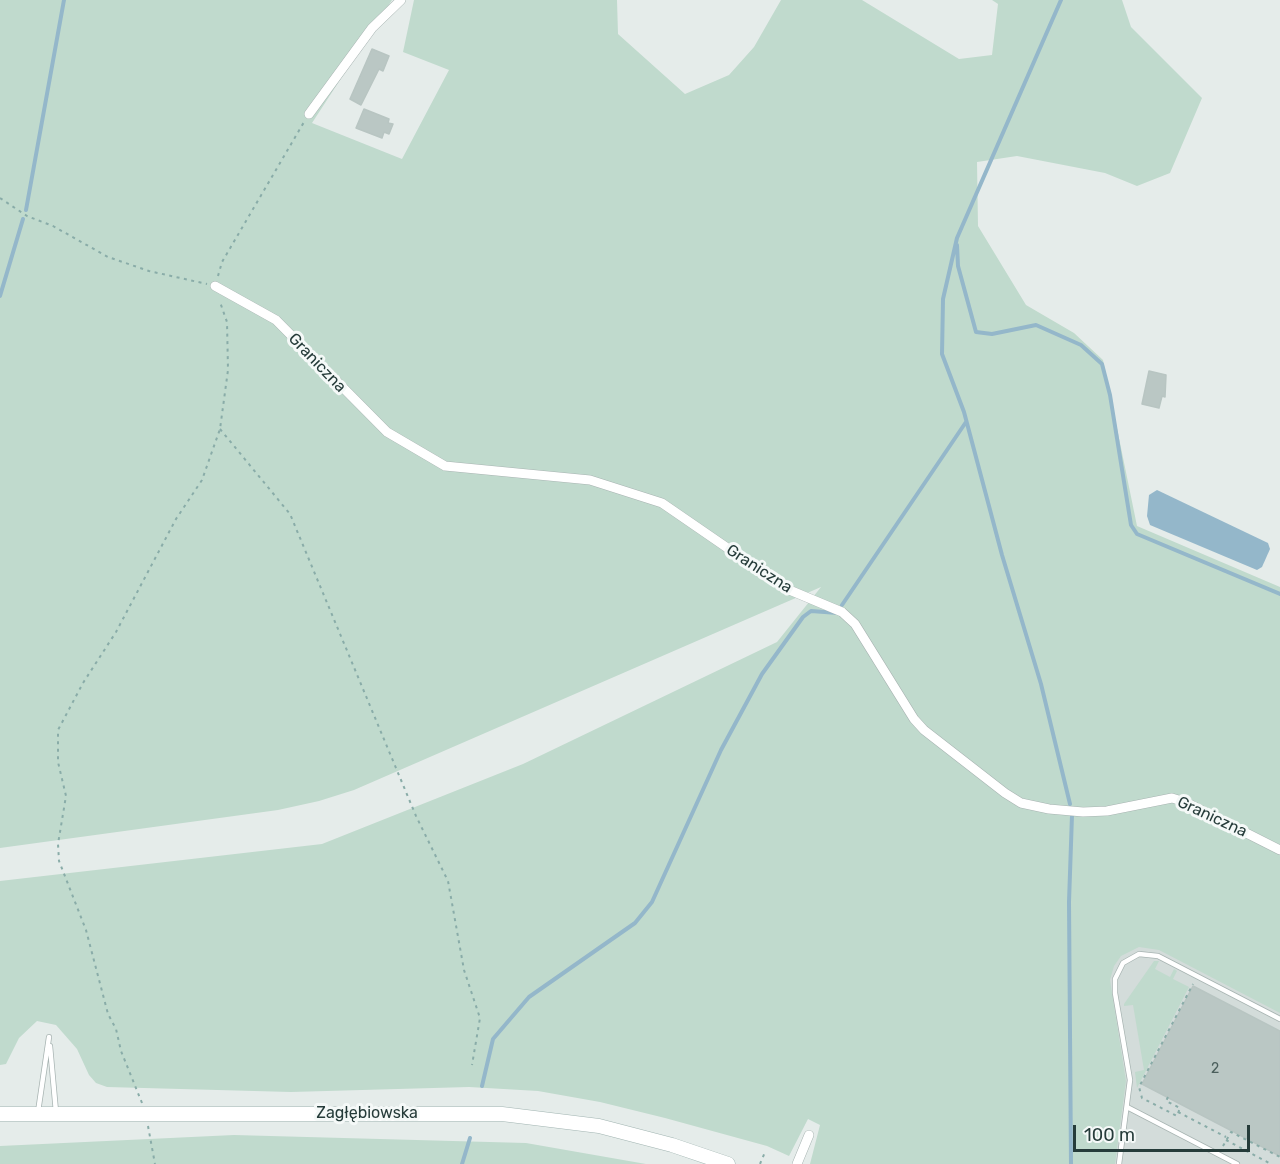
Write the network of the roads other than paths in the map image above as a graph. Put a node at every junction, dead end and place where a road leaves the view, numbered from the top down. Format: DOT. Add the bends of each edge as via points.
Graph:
graph roads {
  1 [pos="401,0"];
  2 [pos="309,114"];
  3 [pos="215,286"];
  4 [pos="1280,850"];
  5 [pos="1280,1019"];
  6 [pos="1127,1107"];
  7 [pos="0,1114"];
  8 [pos="38,1114"];
  9 [pos="57,1115"];
  10 [pos="809,1135"];
  11 [pos="728,1164"];
  12 [pos="797,1164"];
  13 [pos="1119,1164"];
  14 [pos="1237,1164"];
  1 -- 2 [label="street" via="372,28"];
  3 -- 4 [label="street, Graniczna" via="276,320 387,432 445,466 590,480 662,504 787,589 842,612 855,624 924,730 1021,803 1083,812 1172,798"];
  5 -- 6 [label="lane" via="1158,956 1148,953 1130,957 1115,979 1130,1080"];
  6 -- 13 [label="lane"];
  6 -- 14 [label="lane"];
  7 -- 8 [label="main road, Zagłębiowska"];
  8 -- 9 [label="main road, Zagłębiowska"];
  8 -- 9 [label="lane" via="49,1038"];
  9 -- 11 [label="main road, Zagłębiowska" via="334,1112 532,1116 607,1128"];
  10 -- 12 [label="street"];
}
